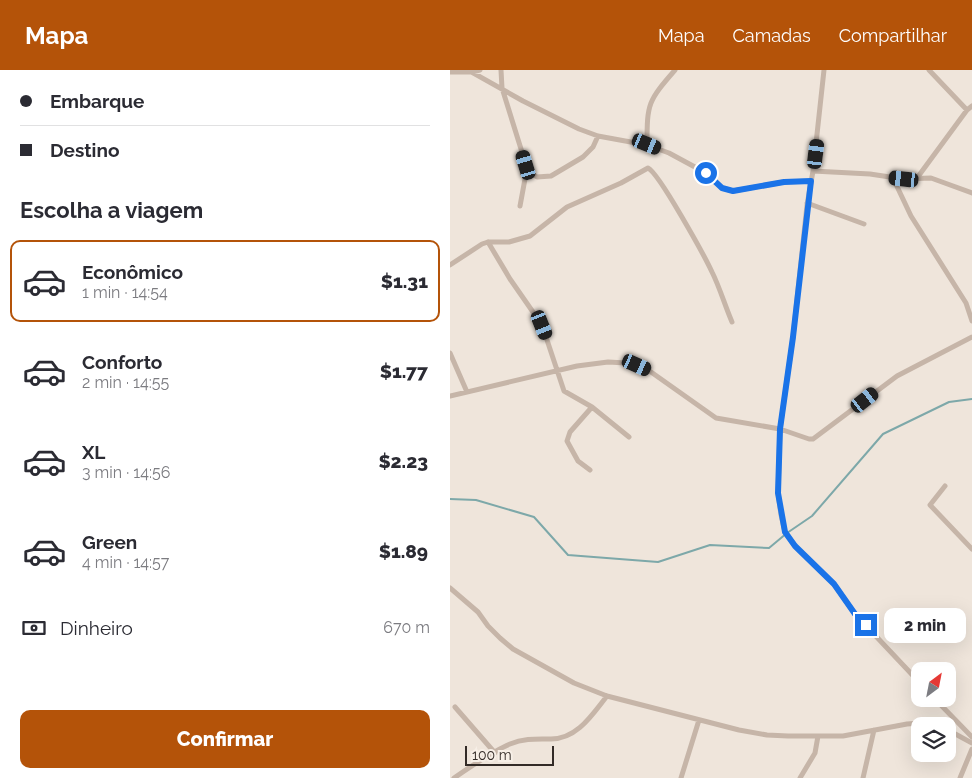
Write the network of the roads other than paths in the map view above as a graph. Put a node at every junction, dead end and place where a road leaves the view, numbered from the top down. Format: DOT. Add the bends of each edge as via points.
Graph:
graph roads {
  1 [pos="480,70"];
  2 [pos="501,70"];
  3 [pos="675,70"];
  4 [pos="824,70"];
  5 [pos="929,70"];
  6 [pos="470,71"];
  7 [pos="450,72"];
  8 [pos="502,88"];
  9 [pos="972,106"];
  10 [pos="967,110"];
  11 [pos="598,136"];
  12 [pos="647,144"];
  13 [pos="526,170"];
  14 [pos="813,171"];
  15 [pos="893,178"];
  16 [pos="916,178"];
  17 [pos="811,181"];
  18 [pos="972,193"];
  19 [pos="807,203"];
  20 [pos="520,206"];
  21 [pos="864,224"];
  22 [pos="488,242"];
  23 [pos="450,265"];
  24 [pos="732,322"];
  25 [pos="972,322"];
  26 [pos="972,337"];
  27 [pos="450,353"];
  28 [pos="558,371"];
  29 [pos="467,392"];
  30 [pos="450,396"];
  31 [pos="592,407"];
  32 [pos="780,429"];
  33 [pos="629,437"];
  34 [pos="590,470"];
  35 [pos="945,486"];
  36 [pos="972,549"];
  37 [pos="450,588"];
  38 [pos="911,673"];
  39 [pos="607,696"];
  40 [pos="455,707"];
  41 [pos="944,708"];
  42 [pos="699,720"];
  43 [pos="911,724"];
  44 [pos="874,730"];
  45 [pos="956,735"];
  46 [pos="818,736"];
  47 [pos="972,737"];
  48 [pos="972,744"];
  49 [pos="972,748"];
  50 [pos="495,753"];
  51 [pos="454,778"];
  52 [pos="681,778"];
  53 [pos="800,778"];
  54 [pos="863,778"];
  55 [pos="960,778"];
  1 -- 6 [label="street"];
  2 -- 8 [label="street"];
  3 -- 12 [label="street" via="648,107"];
  4 -- 14 [label="street"];
  5 -- 10 [label="street"];
  6 -- 7 [label="street"];
  6 -- 8 [label="street"];
  8 -- 11 [label="street"];
  8 -- 13 [label="street"];
  9 -- 10 [label="street"];
  10 -- 16 [label="street"];
  11 -- 12 [label="street"];
  11 -- 13 [label="street" via="583,157 551,176 537,177"];
  12 -- 17 [label="street" via="694,166 728,190"];
  13 -- 20 [label="street"];
  14 -- 15 [label="street"];
  14 -- 17 [label="street"];
  15 -- 16 [label="street"];
  15 -- 25 [label="street" via="911,216 966,304"];
  16 -- 18 [label="street" via="931,178"];
  17 -- 19 [label="street"];
  19 -- 21 [label="street"];
  19 -- 32 [label="street"];
  22 -- 23 [label="street"];
  22 -- 24 [label="street" via="509,242 530,236 567,208 650,169 712,273"];
  22 -- 28 [label="street" via="542,325"];
  26 -- 32 [label="street" via="897,376 814,439"];
  27 -- 29 [label="street"];
  28 -- 29 [label="street"];
  28 -- 31 [label="street" via="564,391"];
  28 -- 32 [label="street" via="608,362 637,365 716,418"];
  29 -- 30 [label="street"];
  31 -- 33 [label="street"];
  31 -- 34 [label="street" via="570,432 567,441 578,461"];
  32 -- 38 [label="street" via="778,493 785,532 834,584 855,614"];
  35 -- 36 [label="street" via="930,505"];
  37 -- 39 [label="street" via="513,649 574,683"];
  39 -- 42 [label="street"];
  39 -- 50 [label="street" via="586,723 565,737 526,739"];
  40 -- 50 [label="street"];
  41 -- 47 [label="street"];
  42 -- 46 [label="street" via="767,734"];
  42 -- 52 [label="street"];
  43 -- 44 [label="street"];
  44 -- 46 [label="street" via="844,736"];
  44 -- 54 [label="street"];
  45 -- 48 [label="street"];
  46 -- 53 [label="street" via="815,753"];
  49 -- 55 [label="street"];
  50 -- 51 [label="street"];
}
